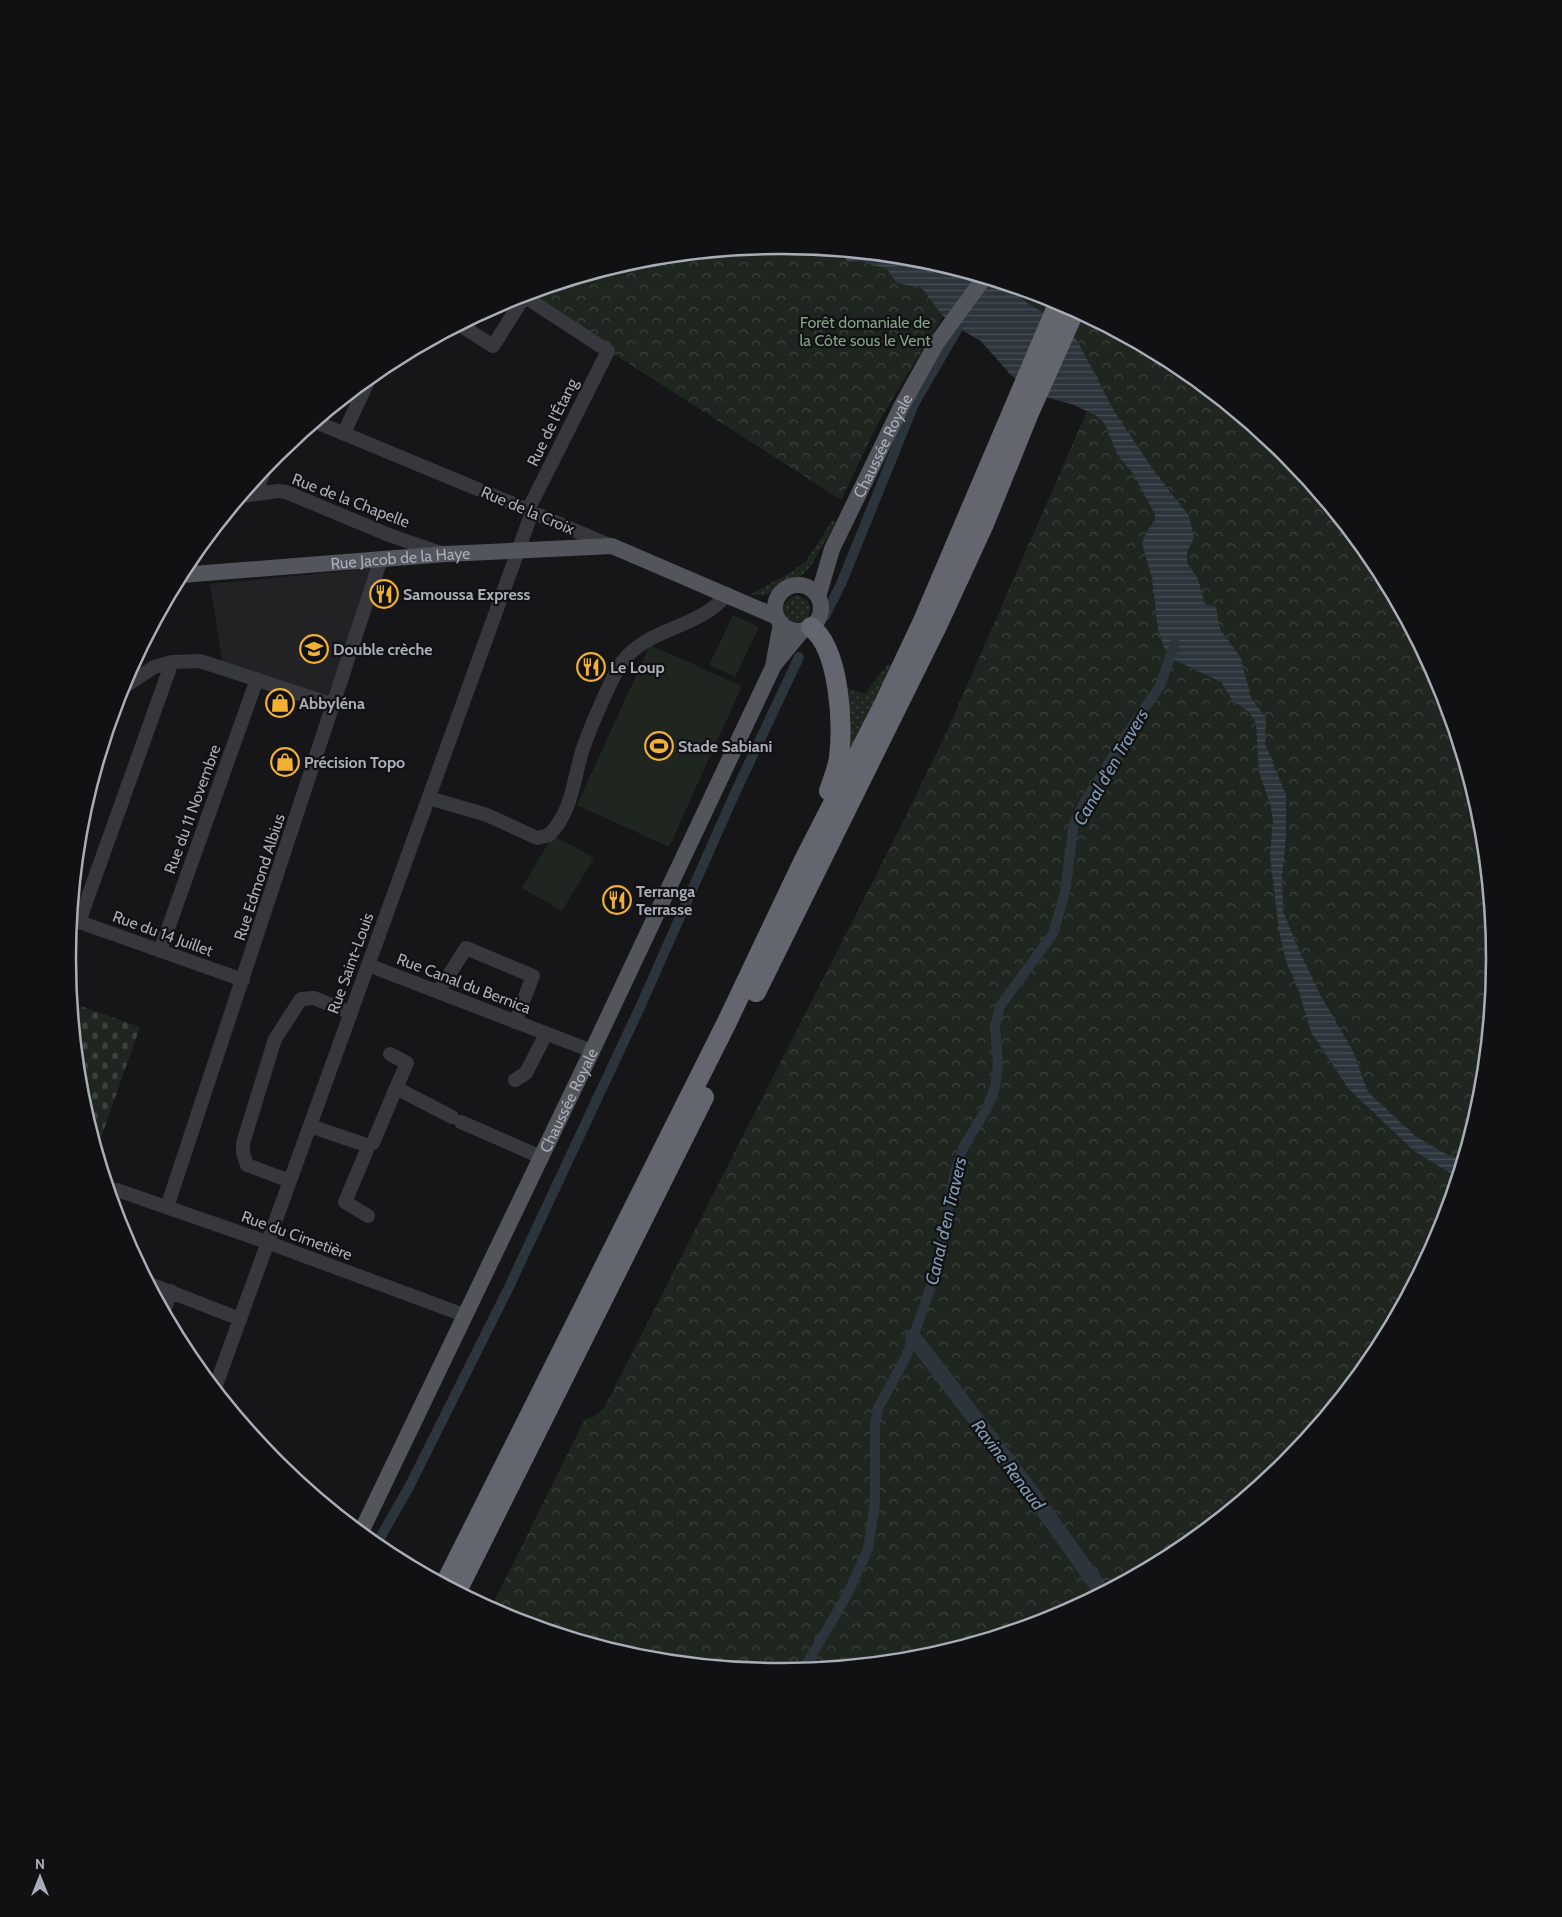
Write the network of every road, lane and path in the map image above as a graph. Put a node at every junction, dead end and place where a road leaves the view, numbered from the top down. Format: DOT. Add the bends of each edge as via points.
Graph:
graph roads {
  1 [pos="980,283"];
  2 [pos="529,300"];
  3 [pos="518,304"];
  4 [pos="1056,309"];
  5 [pos="1072,316"];
  6 [pos="465,328"];
  7 [pos="364,391"];
  8 [pos="1023,408"];
  9 [pos="322,424"];
  10 [pos="344,433"];
  11 [pos="259,486"];
  12 [pos="256,493"];
  13 [pos="251,494"];
  14 [pos="530,513"];
  15 [pos="389,535"];
  16 [pos="612,546"];
  17 [pos="832,549"];
  18 [pos="520,550"];
  19 [pos="446,554"];
  20 [pos="385,559"];
  21 [pos="192,572"];
  22 [pos="800,586"];
  23 [pos="733,597"];
  24 [pos="818,597"];
  25 [pos="778,598"];
  26 [pos="779,620"];
  27 [pos="806,629"];
  28 [pos="172,662"];
  29 [pos="773,667"];
  30 [pos="257,679"];
  31 [pos="134,680"];
  32 [pos="334,705"];
  33 [pos="429,798"];
  34 [pos="804,860"];
  35 [pos="78,913"];
  36 [pos="78,922"];
  37 [pos="160,951"];
  38 [pos="368,965"];
  39 [pos="243,980"];
  40 [pos="438,992"];
  41 [pos="351,1013"];
  42 [pos="515,1022"];
  43 [pos="546,1034"];
  44 [pos="592,1051"];
  45 [pos="390,1054"];
  46 [pos="515,1080"];
  47 [pos="396,1088"];
  48 [pos="310,1126"];
  49 [pos="369,1146"];
  50 [pos="541,1157"];
  51 [pos="290,1181"];
  52 [pos="116,1191"];
  53 [pos="168,1207"];
  54 [pos="368,1216"];
  55 [pos="269,1243"];
  56 [pos="158,1287"];
  57 [pos="170,1292"];
  58 [pos="167,1303"];
  59 [pos="464,1316"];
  60 [pos="240,1319"];
  61 [pos="217,1381"];
  62 [pos="364,1526"];
  63 [pos="447,1579"];
  64 [pos="460,1586"];
  1 -- 17 [label="main road, Chaussée Royale" via="936,344 901,407"];
  2 -- 14 [label="street, Rue de l'Étang" via="608,351"];
  3 -- 6 [label="street" via="493,346"];
  4 -- 8 [label="highway"];
  5 -- 8 [label="highway"];
  7 -- 10 [label="street"];
  8 -- 34 [label="highway" via="839,794"];
  8 -- 64 [label="highway" via="984,524 895,714"];
  9 -- 10 [label="street, Rue de la Croix"];
  10 -- 14 [label="street, Rue de la Croix"];
  11 -- 12 [label="street"];
  12 -- 13 [label="street, Rue de la Chapelle"];
  12 -- 15 [label="street, Rue de la Chapelle" via="286,492"];
  14 -- 16 [label="street, Rue de la Croix"];
  14 -- 18 [label="street, Rue de l'Étang"];
  15 -- 19 [label="street, Rue de la Chapelle"];
  15 -- 20 [label="street, Rue Edmond Albius"];
  16 -- 18 [label="main road, Rue Jacob de la Haye"];
  16 -- 23 [label="main road, Rue de la Croix"];
  17 -- 22 [label="main road, Chaussée Royale"];
  17 -- 24 [label="main road, Chaussée Royale"];
  18 -- 19 [label="main road, Rue Jacob de la Haye"];
  18 -- 33 [label="street, Rue Saint-Louis"];
  19 -- 20 [label="main road, Rue Jacob de la Haye"];
  20 -- 21 [label="main road, Rue Jacob de la Haye"];
  20 -- 32 [label="street, Rue Edmond Albius"];
  22 -- 24 [label="main road" via="810,589"];
  22 -- 25 [label="main road" via="787,588"];
  23 -- 25 [label="main road, Rue de la Croix"];
  23 -- 26 [label="main road, Rue de la Croix"];
  23 -- 33 [label="street" via="710,612 645,641 622,662 581,753 565,815 550,835 537,838 487,815"];
  24 -- 27 [label="main road" via="819,617"];
  25 -- 26 [label="main road" via="775,608"];
  26 -- 27 [label="main road" via="787,628"];
  26 -- 29 [label="main road, Chaussée Royale"];
  27 -- 29 [label="main road, Chaussée Royale"];
  27 -- 34 [label="highway" via="823,638 832,662 840,736 836,770"];
  28 -- 30 [label="street" via="200,661"];
  28 -- 31 [label="street" via="154,667"];
  28 -- 35 [label="street"];
  29 -- 44 [label="main road, Chaussée Royale"];
  30 -- 32 [label="street"];
  30 -- 37 [label="street, Rue du 11 Novembre"];
  32 -- 39 [label="street, Rue Edmond Albius"];
  33 -- 38 [label="street, Rue Saint-Louis"];
  34 -- 63 [label="highway" via="727,1022"];
  36 -- 37 [label="street, Rue du 14 Juillet"];
  37 -- 39 [label="street, Rue du 14 Juillet"];
  38 -- 40 [label="street, Rue Canal du Bernica"];
  38 -- 41 [label="street, Rue Saint-Louis"];
  39 -- 53 [label="street, Rue Edmond Albius"];
  40 -- 42 [label="street, Rue Canal du Bernica"];
  40 -- 42 [label="street" via="466,948 534,976"];
  41 -- 48 [label="street, Rue Saint-Louis"];
  41 -- 51 [label="street" via="314,998 301,999 275,1039 243,1143 243,1153 248,1165"];
  42 -- 43 [label="street, Rue Canal du Bernica"];
  43 -- 44 [label="street, Rue Canal du Bernica"];
  43 -- 46 [label="street" via="526,1073"];
  44 -- 50 [label="main road, Chaussée Royale"];
  45 -- 47 [label="street" via="407,1063"];
  47 -- 49 [label="street"];
  47 -- 50 [label="street"];
  48 -- 49 [label="street"];
  48 -- 51 [label="street, Rue Saint-Louis"];
  49 -- 54 [label="street" via="345,1202"];
  50 -- 59 [label="main road, Chaussée Royale"];
  51 -- 55 [label="street, Rue Saint-Louis"];
  52 -- 53 [label="street, Rue du Cimetière"];
  53 -- 55 [label="street, Rue du Cimetière"];
  55 -- 59 [label="street, Rue du Cimetière"];
  55 -- 60 [label="street, Rue Saint-Louis"];
  56 -- 57 [label="street"];
  57 -- 58 [label="street"];
  57 -- 60 [label="street"];
  59 -- 62 [label="main road, Chaussée Royale"];
  60 -- 61 [label="street, Rue Saint-Louis"];
}
